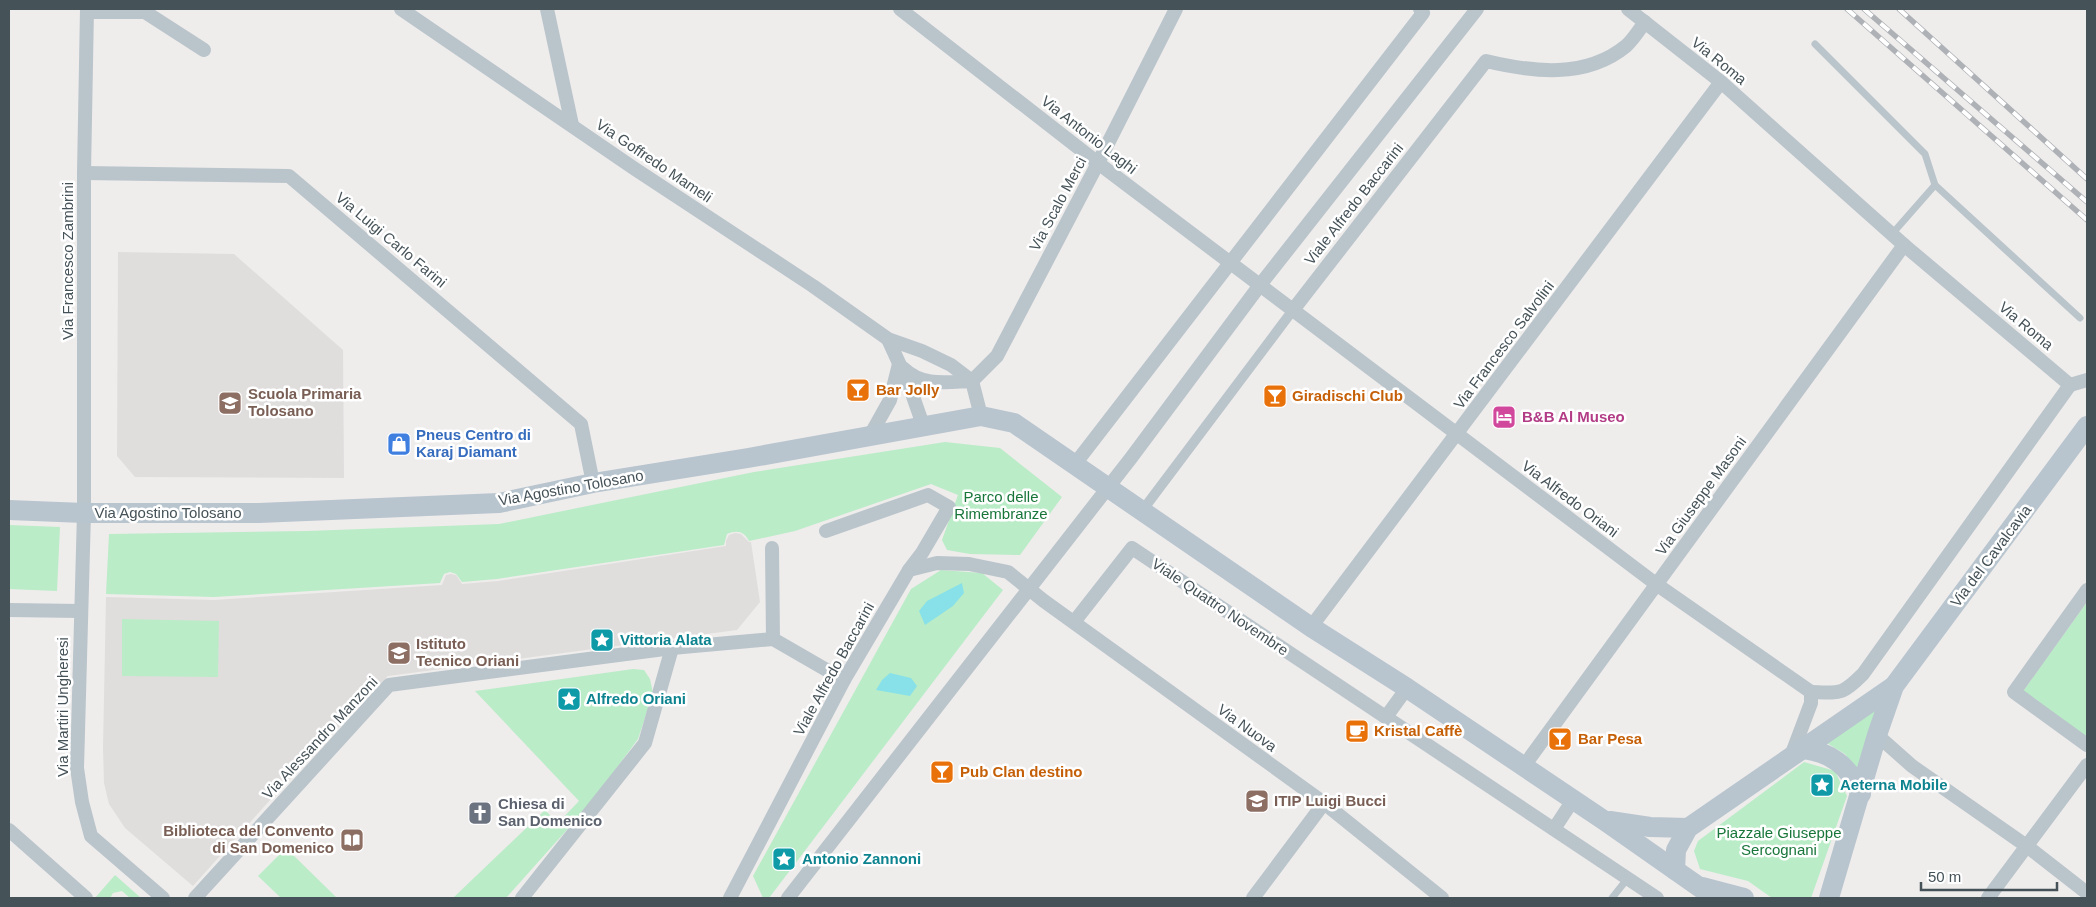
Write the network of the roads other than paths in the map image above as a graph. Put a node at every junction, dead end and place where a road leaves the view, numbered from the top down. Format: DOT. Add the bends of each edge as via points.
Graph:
graph roads {
  1 [pos="401,9"];
  2 [pos="547,9"];
  3 [pos="900,9"];
  4 [pos="1176,9"];
  5 [pos="1420,9"];
  6 [pos="1477,9"];
  7 [pos="1628,9"];
  8 [pos="87,11"];
  9 [pos="1645,22"];
  10 [pos="1815,44"];
  11 [pos="204,50"];
  12 [pos="1721,82"];
  13 [pos="572,125"];
  14 [pos="1098,163"];
  15 [pos="84,173"];
  16 [pos="1935,184"];
  17 [pos="1892,234"];
  18 [pos="1904,244"];
  19 [pos="1229,262"];
  20 [pos="1260,285"];
  21 [pos="1293,310"];
  22 [pos="2080,318"];
  23 [pos="888,339"];
  24 [pos="899,364"];
  25 [pos="2087,380"];
  26 [pos="972,381"];
  27 [pos="2070,385"];
  28 [pos="981,416"];
  29 [pos="924,425"];
  30 [pos="2087,426"];
  31 [pos="871,434"];
  32 [pos="1457,434"];
  33 [pos="1075,464"];
  34 [pos="593,483"];
  35 [pos="1109,487"];
  36 [pos="9,510"];
  37 [pos="1142,511"];
  38 [pos="84,513"];
  39 [pos="826,531"];
  40 [pos="772,548"];
  41 [pos="909,570"];
  42 [pos="1656,584"];
  43 [pos="1029,589"];
  44 [pos="2087,590"];
  45 [pos="9,610"];
  46 [pos="80,611"];
  47 [pos="1074,622"];
  48 [pos="1311,627"];
  49 [pos="773,639"];
  50 [pos="672,648"];
  51 [pos="844,680"];
  52 [pos="1894,686"];
  53 [pos="1407,688"];
  54 [pos="1811,692"];
  55 [pos="1386,717"];
  56 [pos="1877,735"];
  57 [pos="2087,745"];
  58 [pos="1795,752"];
  59 [pos="2087,765"];
  60 [pos="1524,766"];
  61 [pos="1861,794"];
  62 [pos="1573,800"];
  63 [pos="1324,803"];
  64 [pos="1606,820"];
  65 [pos="1688,828"];
  66 [pos="1554,829"];
  67 [pos="9,831"];
  68 [pos="2028,847"];
  69 [pos="1675,870"];
  70 [pos="1628,878"];
  71 [pos="1696,885"];
  72 [pos="2087,893"];
  73 [pos="86,898"];
  74 [pos="163,898"];
  75 [pos="195,898"];
  76 [pos="522,898"];
  77 [pos="730,898"];
  78 [pos="788,898"];
  79 [pos="1252,898"];
  80 [pos="1442,898"];
  81 [pos="1612,898"];
  82 [pos="1656,898"];
  83 [pos="1715,898"];
  84 [pos="1744,898"];
  85 [pos="1829,898"];
  86 [pos="1988,898"];
  1 -- 13 [label="street, Via Goffredo Mameli"];
  2 -- 13 [label="street"];
  3 -- 14 [label="street, Via Antonio Laghi"];
  4 -- 14 [label="street, Via Scalo Merci"];
  5 -- 19 [label="street" via="1423,13"];
  6 -- 20 [label="street, Viale Alfredo Baccarini"];
  7 -- 9 [label="street, Via Roma"];
  8 -- 11 [label="street" via="145,12"];
  8 -- 15 [label="street, Via Francesco Zambrini"];
  9 -- 12 [label="street, Via Roma"];
  9 -- 21 [label="street, Viale Alfredo Baccarini" via="1627,46 1596,64 1550,71 1520,69 1486,61"];
  10 -- 16 [label="lane" via="1925,154"];
  12 -- 17 [label="street, Via Roma"];
  12 -- 32 [label="street, Via Francesco Salvolini"];
  13 -- 23 [label="street, Via Goffredo Mameli"];
  14 -- 19 [label="street, Via Antonio Laghi"];
  14 -- 26 [label="street, Via Scalo Merci" via="997,356"];
  15 -- 34 [label="street, Via Luigi Carlo Farini" via="289,176 581,424"];
  15 -- 38 [label="street, Via Francesco Zambrini"];
  16 -- 17 [label="lane"];
  16 -- 22 [label="lane"];
  17 -- 18 [label="street, Via Roma"];
  18 -- 27 [label="street, Via Roma"];
  18 -- 42 [label="street, Via Giuseppe Masoni"];
  19 -- 20 [label="street, Via Antonio Laghi"];
  19 -- 33 [label="street"];
  20 -- 21 [label="street, Via Alfredo Oriani"];
  20 -- 35 [label="street, Viale Alfredo Baccarini"];
  21 -- 32 [label="street, Via Alfredo Oriani"];
  21 -- 37 [label="street, Viale Alfredo Baccarini"];
  23 -- 24 [label="street"];
  23 -- 26 [label="street, Via Goffredo Mameli" via="936,357"];
  24 -- 26 [label="street" via="922,381"];
  24 -- 29 [label="street"];
  24 -- 31 [label="street" via="890,400"];
  25 -- 27 [label="street"];
  26 -- 28 [label="street"];
  27 -- 54 [label="street" via="1864,674 1847,690"];
  28 -- 29 [label="main road, Via Agostino Tolosano"];
  28 -- 33 [label="main road, Via Agostino Tolosano" via="1014,423"];
  29 -- 31 [label="main road, Via Agostino Tolosano"];
  30 -- 52 [label="main road, Via del Cavalcavia"];
  31 -- 34 [label="main road, Via Agostino Tolosano"];
  32 -- 42 [label="street, Via Alfredo Oriani"];
  32 -- 48 [label="street, Via Francesco Salvolini"];
  33 -- 35 [label="main road, Via Agostino Tolosano"];
  34 -- 38 [label="main road, Via Agostino Tolosano" via="499,503 259,513"];
  35 -- 37 [label="main road"];
  35 -- 43 [label="street, Viale Alfredo Baccarini"];
  36 -- 38 [label="main road, Via Agostino Tolosano"];
  37 -- 48 [label="main road"];
  38 -- 46 [label="street, Via Martiri Ungheresi"];
  39 -- 41 [label="street" via="928,495 949,507"];
  40 -- 49 [label="street"];
  41 -- 43 [label="street" via="937,563 969,564 1008,572"];
  41 -- 51 [label="street, Viale Alfredo Baccarini"];
  42 -- 54 [label="street, Via Alfredo Oriani"];
  42 -- 60 [label="street, Via Giuseppe Masoni"];
  43 -- 47 [label="street, Via Nuova"];
  43 -- 78 [label="street, Viale Alfredo Baccarini"];
  44 -- 57 [label="street" via="2014,692"];
  45 -- 46 [label="street"];
  46 -- 74 [label="street, Via Martiri Ungheresi" via="77,768 91,836"];
  47 -- 55 [label="street, Viale Quattro Novembre" via="1132,548"];
  47 -- 63 [label="street, Via Nuova"];
  48 -- 53 [label="main road"];
  49 -- 50 [label="street, Via Alessandro Manzoni"];
  49 -- 51 [label="street"];
  50 -- 75 [label="street, Via Alessandro Manzoni" via="389,685"];
  50 -- 76 [label="street" via="645,743"];
  51 -- 77 [label="street, Viale Alfredo Baccarini"];
  52 -- 56 [label="main road, Via del Cavalcavia"];
  52 -- 58 [label="main road, Via del Cavalcavia"];
  53 -- 55 [label="street"];
  53 -- 60 [label="main road"];
  54 -- 58 [label="street" via="1811,703"];
  55 -- 66 [label="street, Viale Quattro Novembre"];
  56 -- 61 [label="main road, Via del Cavalcavia"];
  56 -- 68 [label="street" via="1912,766"];
  58 -- 61 [label="main road" via="1822,752 1839,762 1852,775"];
  58 -- 65 [label="main road"];
  59 -- 68 [label="street"];
  60 -- 62 [label="main road"];
  61 -- 85 [label="main road"];
  62 -- 64 [label="main road"];
  62 -- 66 [label="street"];
  63 -- 79 [label="street"];
  63 -- 80 [label="street, Via Nuova"];
  64 -- 65 [label="main road" via="1660,828"];
  64 -- 69 [label="main road"];
  65 -- 69 [label="main road" via="1676,850"];
  66 -- 70 [label="street, Viale Quattro Novembre"];
  67 -- 73 [label="street"];
  68 -- 72 [label="street"];
  68 -- 86 [label="street"];
  69 -- 71 [label="main road"];
  70 -- 81 [label="lane"];
  70 -- 82 [label="street, Viale Quattro Novembre"];
  71 -- 83 [label="main road"];
  71 -- 84 [label="main road"];
}
